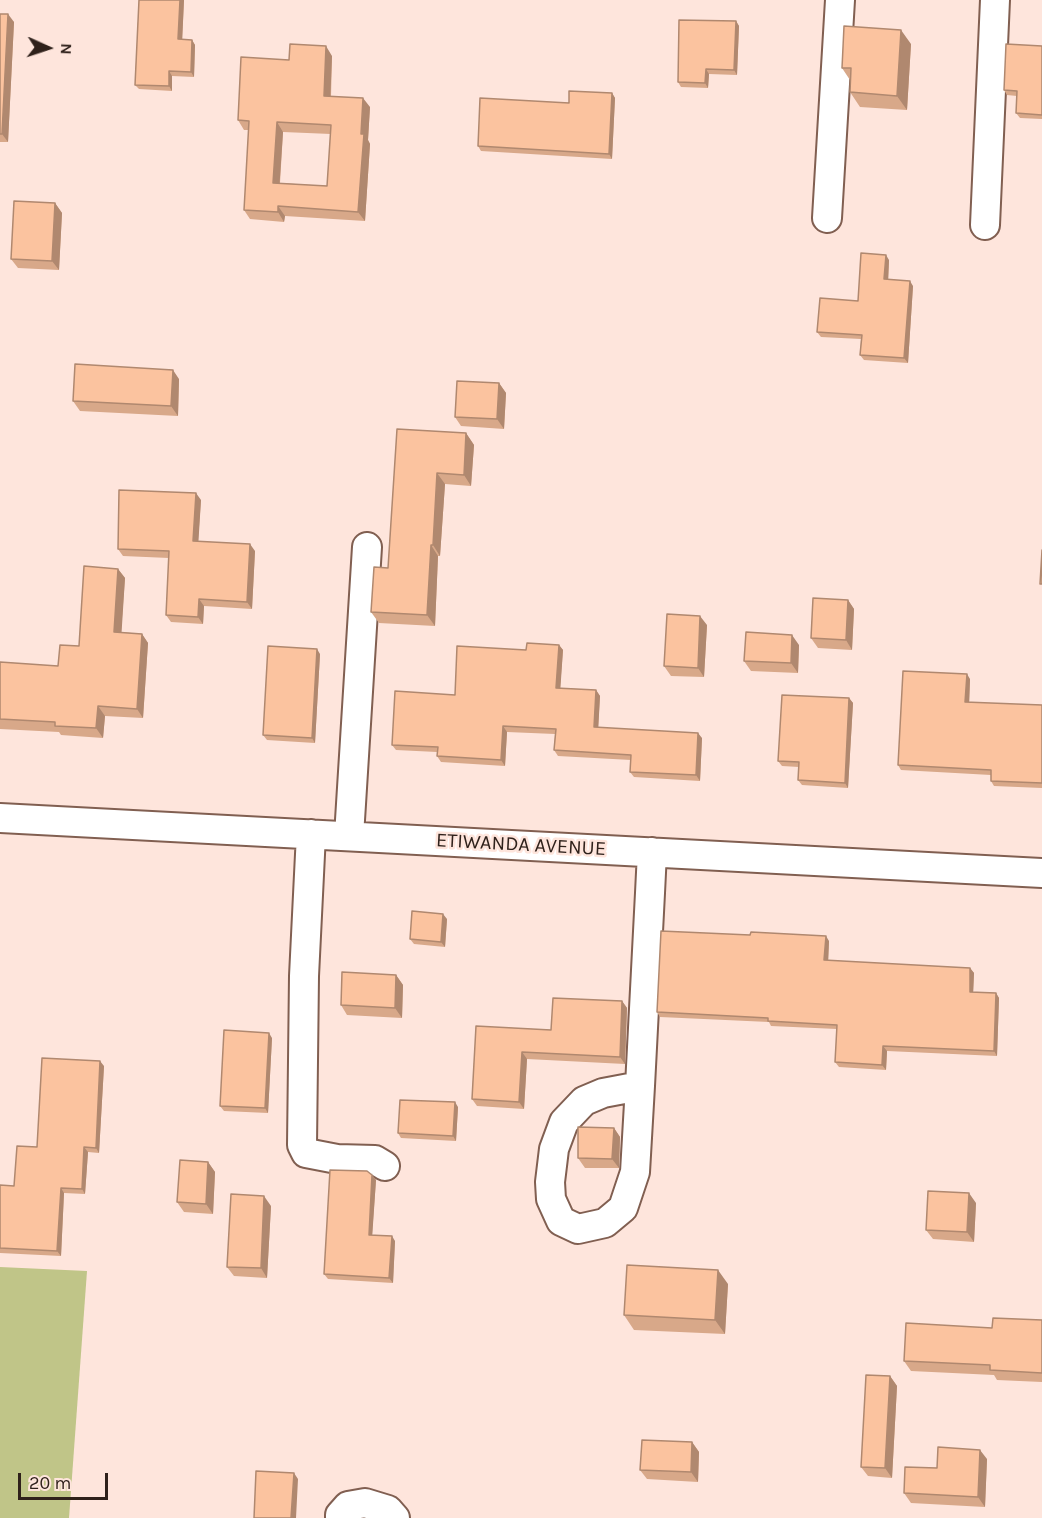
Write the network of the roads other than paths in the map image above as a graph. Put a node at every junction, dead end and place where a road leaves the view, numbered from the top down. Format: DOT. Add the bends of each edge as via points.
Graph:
graph roads {
  1 [pos="840,0"];
  2 [pos="994,0"];
  3 [pos="827,218"];
  4 [pos="985,225"];
  5 [pos="368,547"];
  6 [pos="0,818"];
  7 [pos="310,834"];
  8 [pos="349,837"];
  9 [pos="652,852"];
  10 [pos="1042,873"];
  11 [pos="640,1086"];
  12 [pos="385,1166"];
  13 [pos="340,1518"];
  14 [pos="395,1518"];
  1 -- 3 [label="street"];
  2 -- 4 [label="street"];
  5 -- 8 [label="street"];
  6 -- 7 [label="street, ETIWANDA AVENUE"];
  7 -- 8 [label="street, ETIWANDA AVENUE"];
  7 -- 12 [label="street" via="302,1145 306,1153 375,1160"];
  8 -- 9 [label="street, ETIWANDA AVENUE"];
  9 -- 10 [label="street, ETIWANDA AVENUE"];
  9 -- 11 [label="street"];
  11 -- 11 [label="street" via="635,1172 623,1208 604,1223 578,1229 561,1221 551,1200 550,1182 554,1149 564,1122 584,1101"];
  13 -- 14 [label="street" via="348,1506 365,1503 388,1510"];
}
